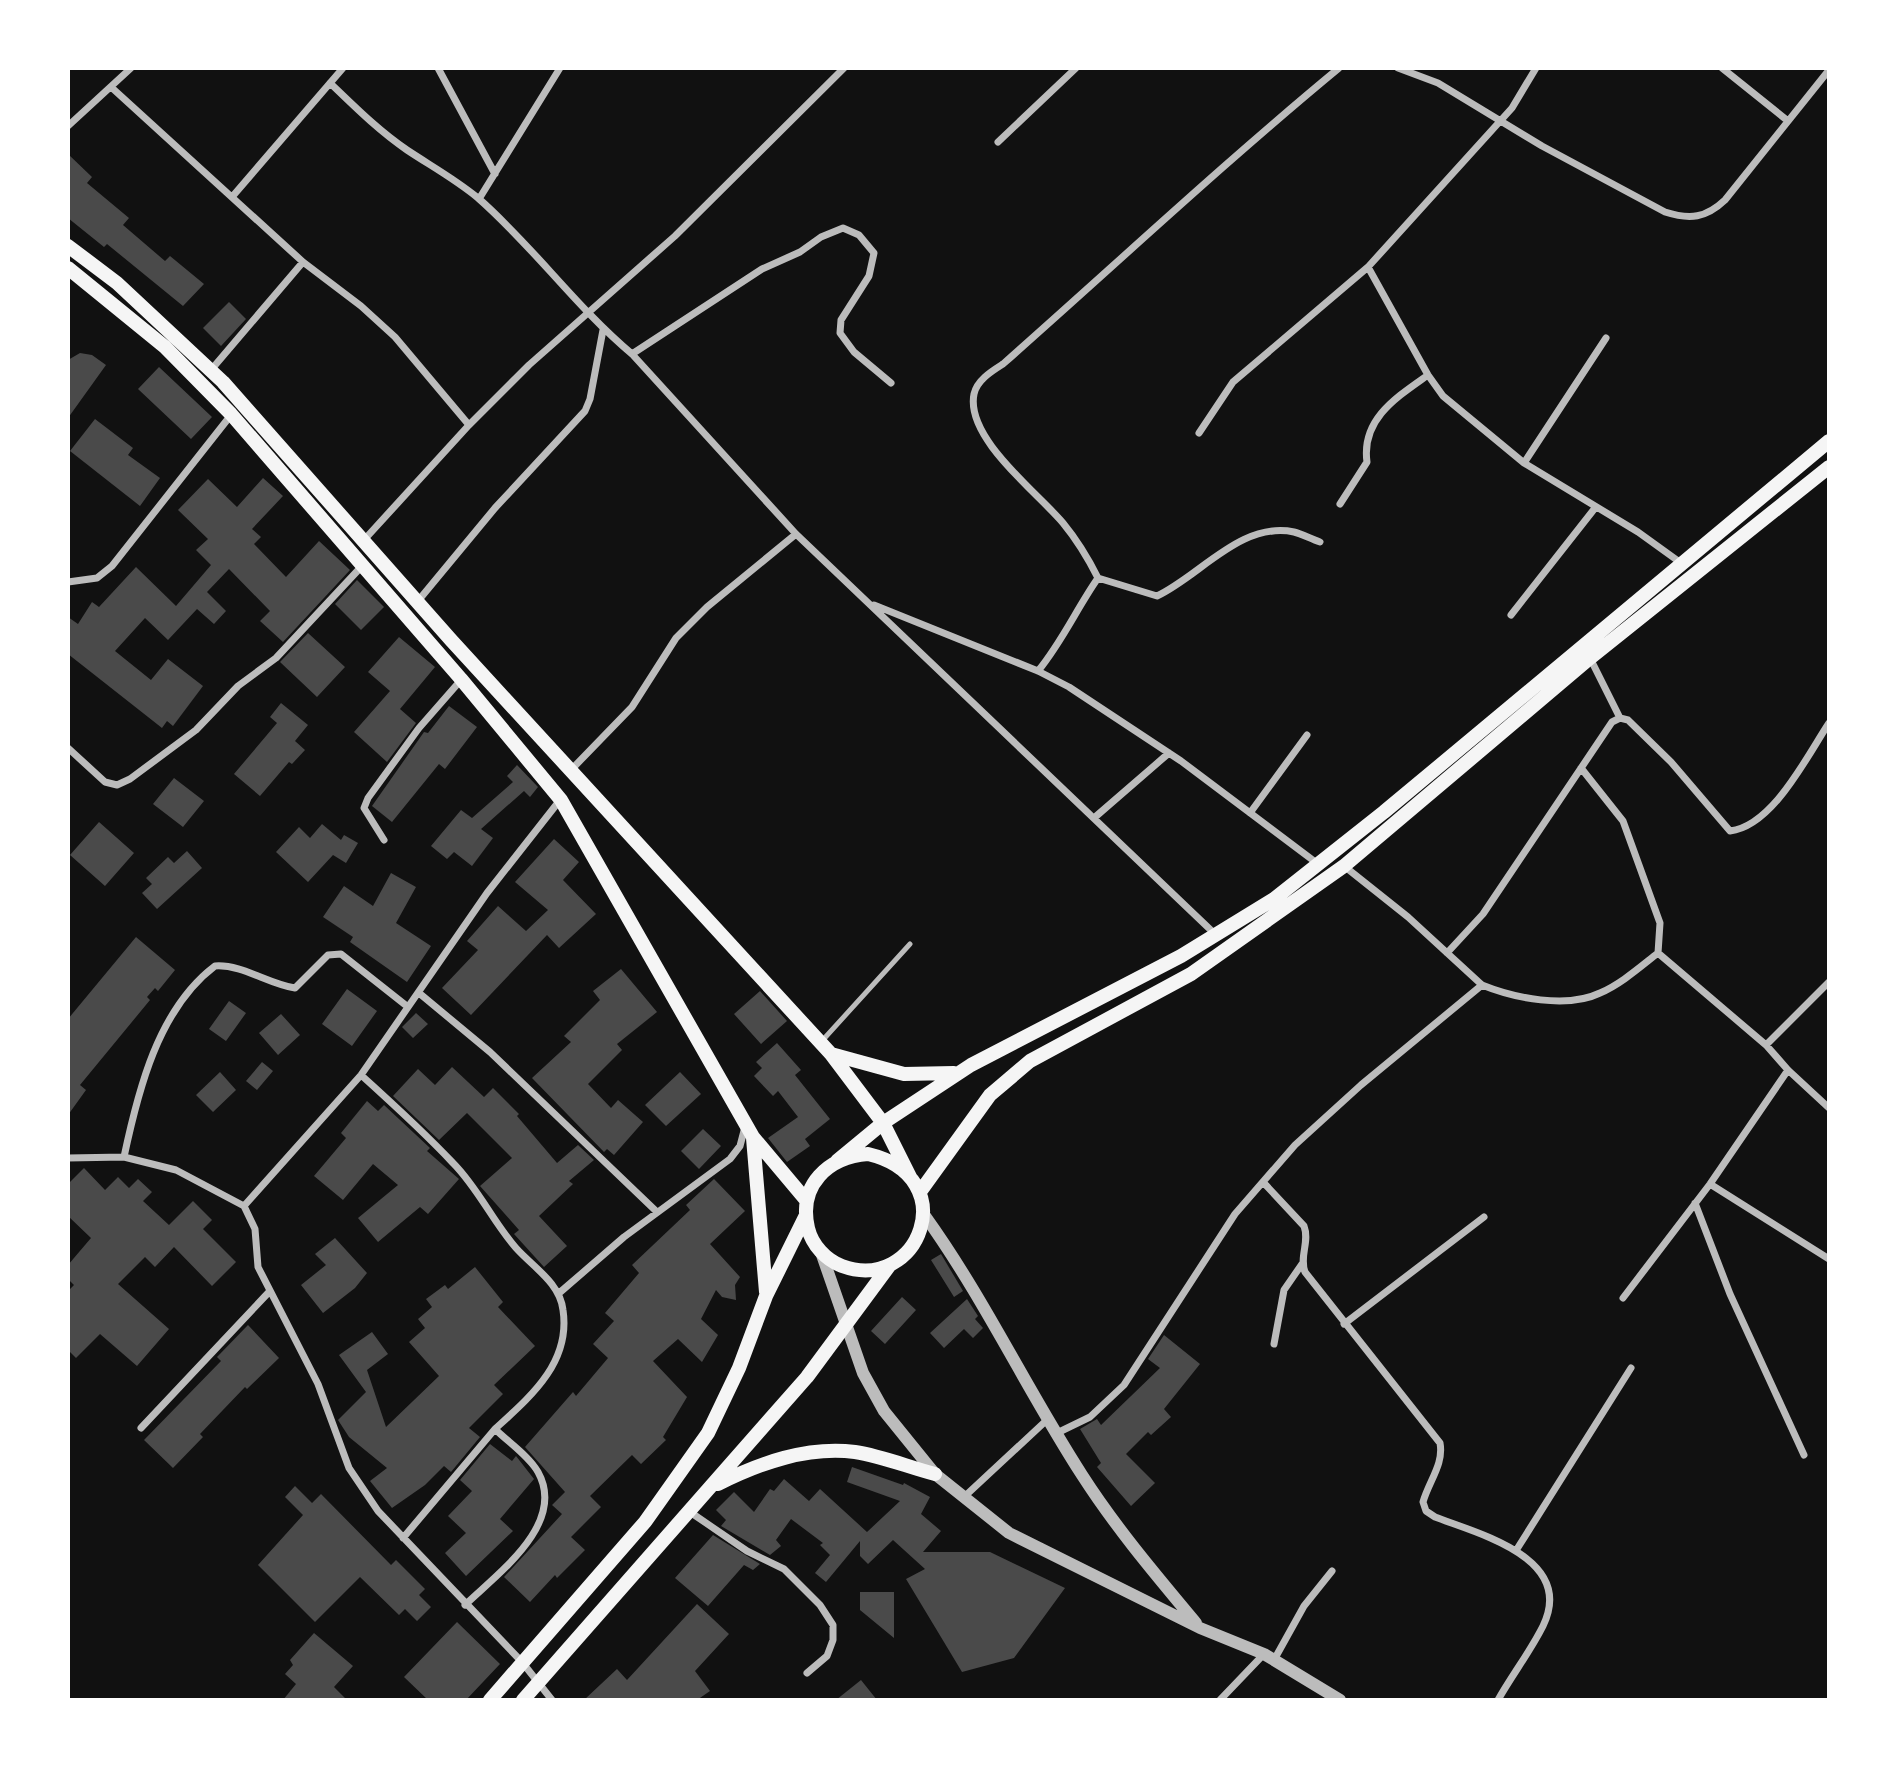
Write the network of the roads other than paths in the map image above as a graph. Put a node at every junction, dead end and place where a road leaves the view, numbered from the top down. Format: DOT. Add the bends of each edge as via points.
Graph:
graph roads {
  1 [pos="131,68"];
  2 [pos="342,68"];
  3 [pos="438,68"];
  4 [pos="560,68"];
  5 [pos="844,68"];
  6 [pos="1076,68"];
  7 [pos="1339,68"];
  8 [pos="1398,68"];
  9 [pos="1536,68"];
  10 [pos="1722,68"];
  11 [pos="1829,70"];
  12 [pos="330,83"];
  13 [pos="111,87"];
  14 [pos="1498,121"];
  15 [pos="1788,121"];
  16 [pos="68,126"];
  17 [pos="998,142"];
  18 [pos="495,174"];
  19 [pos="232,197"];
  20 [pos="479,199"];
  21 [pos="68,246"];
  22 [pos="303,262"];
  23 [pos="1368,267"];
  24 [pos="68,268"];
  25 [pos="590,313"];
  26 [pos="603,330"];
  27 [pos="1606,338"];
  28 [pos="632,354"];
  29 [pos="211,371"];
  30 [pos="1428,375"];
  31 [pos="891,383"];
  32 [pos="231,414"];
  33 [pos="469,425"];
  34 [pos="1199,433"];
  35 [pos="1829,441"];
  36 [pos="1524,463"];
  37 [pos="1827,471"];
  38 [pos="1340,504"];
  39 [pos="1595,508"];
  40 [pos="796,534"];
  41 [pos="364,540"];
  42 [pos="1320,542"];
  43 [pos="363,565"];
  44 [pos="1683,565"];
  45 [pos="1098,578"];
  46 [pos="68,582"];
  47 [pos="418,601"];
  48 [pos="868,603"];
  49 [pos="1511,615"];
  50 [pos="1590,658"];
  51 [pos="1038,671"];
  52 [pos="461,679"];
  53 [pos="1620,718"];
  54 [pos="1829,723"];
  55 [pos="1307,735"];
  56 [pos="68,748"];
  57 [pos="1169,753"];
  58 [pos="1581,768"];
  59 [pos="570,771"];
  60 [pos="561,800"];
  61 [pos="1250,813"];
  62 [pos="1094,818"];
  63 [pos="384,840"];
  64 [pos="1318,864"];
  65 [pos="1344,866"];
  66 [pos="1217,936"];
  67 [pos="910,944"];
  68 [pos="1447,953"];
  69 [pos="1658,953"];
  70 [pos="1829,982"];
  71 [pos="1482,985"];
  72 [pos="419,993"];
  73 [pos="408,1007"];
  74 [pos="821,1042"];
  75 [pos="1766,1045"];
  76 [pos="831,1054"];
  77 [pos="1788,1070"];
  78 [pos="958,1073"];
  79 [pos="361,1075"];
  80 [pos="1829,1108"];
  81 [pos="746,1123"];
  82 [pos="883,1123"];
  83 [pos="753,1137"];
  84 [pos="124,1157"];
  85 [pos="68,1158"];
  86 [pos="837,1161"];
  87 [pos="910,1177"];
  88 [pos="1263,1182"];
  89 [pos="1710,1184"];
  90 [pos="920,1192"];
  91 [pos="806,1200"];
  92 [pos="1695,1203"];
  93 [pos="244,1206"];
  94 [pos="657,1212"];
  95 [pos="925,1216"];
  96 [pos="805,1217"];
  97 [pos="1484,1217"];
  98 [pos="821,1252"];
  99 [pos="1829,1259"];
  100 [pos="1302,1264"];
  101 [pos="889,1266"];
  102 [pos="270,1292"];
  103 [pos="558,1294"];
  104 [pos="766,1296"];
  105 [pos="1623,1298"];
  106 [pos="1344,1324"];
  107 [pos="846,1329"];
  108 [pos="1274,1344"];
  109 [pos="1631,1368"];
  110 [pos="1049,1418"];
  111 [pos="141,1427"];
  112 [pos="495,1429"];
  113 [pos="1057,1433"];
  114 [pos="1804,1455"];
  115 [pos="934,1474"];
  116 [pos="711,1488"];
  117 [pos="963,1498"];
  118 [pos="690,1512"];
  119 [pos="403,1538"];
  120 [pos="1517,1549"];
  121 [pos="1332,1571"];
  122 [pos="465,1605"];
  123 [pos="1200,1628"];
  124 [pos="1269,1657"];
  125 [pos="522,1662"];
  126 [pos="807,1674"];
  127 [pos="537,1684"];
  128 [pos="490,1700"];
  129 [pos="523,1700"];
  130 [pos="552,1700"];
  131 [pos="1220,1700"];
  132 [pos="1340,1700"];
  133 [pos="1498,1700"];
  1 -- 13 [label="street"];
  2 -- 12 [label="street"];
  3 -- 18 [label="street"];
  4 -- 18 [label="street"];
  5 -- 25 [label="street"];
  6 -- 17 [label="street"];
  7 -- 45 [label="street" via="1229,158 1118,262 986,375 974,392 982,430 999,455 1064,523"];
  8 -- 14 [label="street" via="1438,83"];
  9 -- 14 [label="street" via="1512,108"];
  10 -- 15 [label="street"];
  11 -- 15 [label="street"];
  12 -- 19 [label="street"];
  12 -- 20 [label="street" via="376,127"];
  13 -- 16 [label="street"];
  13 -- 19 [label="street"];
  14 -- 15 [label="street" via="1684,218 1713,211"];
  14 -- 23 [label="street"];
  18 -- 20 [label="street"];
  19 -- 22 [label="street"];
  20 -- 25 [label="street"];
  21 -- 29 [label="main road" via="117,283"];
  22 -- 29 [label="street"];
  22 -- 33 [label="street" via="395,337"];
  23 -- 30 [label="street"];
  23 -- 34 [label="street" via="1233,382"];
  24 -- 32 [label="main road" via="165,347"];
  25 -- 26 [label="street"];
  25 -- 33 [label="street"];
  26 -- 28 [label="street"];
  26 -- 47 [label="street" via="585,411 495,508"];
  27 -- 36 [label="street"];
  28 -- 31 [label="street" via="751,275 843,228 859,235 874,253 869,276 841,320 840,333 854,352"];
  28 -- 40 [label="street"];
  29 -- 41 [label="main road"];
  30 -- 36 [label="street" via="1443,396"];
  30 -- 38 [label="street" via="1393,400 1373,425 1364,445 1367,462"];
  32 -- 43 [label="main road"];
  32 -- 46 [label="street" via="112,566 97,578"];
  33 -- 41 [label="street"];
  35 -- 44 [label="main road"];
  36 -- 39 [label="street"];
  37 -- 50 [label="main road"];
  39 -- 44 [label="street"];
  39 -- 49 [label="street"];
  40 -- 48 [label="street"];
  40 -- 59 [label="street" via="707,607 677,638 632,707"];
  41 -- 47 [label="main road"];
  42 -- 45 [label="street" via="1293,531 1234,543 1179,586 1157,596"];
  43 -- 52 [label="main road"];
  43 -- 56 [label="street" via="276,658 238,686 196,730 130,779 117,785 105,782"];
  44 -- 64 [label="main road"];
  45 -- 51 [label="street"];
  47 -- 59 [label="main road"];
  48 -- 51 [label="street"];
  48 -- 62 [label="street"];
  50 -- 53 [label="street"];
  50 -- 65 [label="main road"];
  51 -- 57 [label="street"];
  52 -- 60 [label="main road"];
  52 -- 63 [label="street" via="368,798 364,808"];
  53 -- 54 [label="street" via="1628,720 1671,762 1730,831 1758,820 1787,787"];
  53 -- 58 [label="street" via="1604,732"];
  55 -- 61 [label="street"];
  57 -- 61 [label="street"];
  57 -- 62 [label="street"];
  58 -- 68 [label="street" via="1483,914"];
  58 -- 69 [label="street" via="1623,821 1660,923"];
  59 -- 74 [label="main road"];
  60 -- 72 [label="street" via="487,893"];
  60 -- 81 [label="main road"];
  61 -- 64 [label="street"];
  62 -- 66 [label="street"];
  64 -- 66 [label="main road"];
  65 -- 68 [label="street"];
  65 -- 90 [label="main road" via="1191,974 1030,1061 990,1095"];
  66 -- 78 [label="main road"];
  67 -- 74 [label="lane"];
  68 -- 71 [label="street"];
  69 -- 71 [label="street" via="1621,982 1580,999 1531,997"];
  69 -- 75 [label="street"];
  70 -- 75 [label="street"];
  71 -- 88 [label="street" via="1317,1124"];
  72 -- 73 [label="street"];
  72 -- 94 [label="street" via="490,1052"];
  73 -- 79 [label="street"];
  73 -- 84 [label="street" via="341,954 328,955 295,988 225,965 215,967 180,1006 158,1043"];
  74 -- 76 [label="main road"];
  75 -- 77 [label="street"];
  76 -- 78 [label="main road" via="904,1074"];
  76 -- 82 [label="main road"];
  77 -- 80 [label="street"];
  77 -- 89 [label="street"];
  78 -- 82 [label="main road"];
  79 -- 93 [label="street"];
  79 -- 103 [label="street" via="455,1164 511,1242"];
  81 -- 83 [label="main road"];
  81 -- 94 [label="street" via="740,1146 730,1159"];
  82 -- 86 [label="main road"];
  82 -- 87 [label="main road"];
  83 -- 91 [label="main road"];
  83 -- 104 [label="main road"];
  84 -- 85 [label="street"];
  84 -- 93 [label="street" via="176,1170"];
  86 -- 87 [label="main road" via="852,1155 876,1156 899,1166"];
  86 -- 91 [label="main road" via="817,1177"];
  87 -- 90 [label="main road"];
  88 -- 100 [label="street" via="1304,1226"];
  88 -- 113 [label="street" via="1235,1214 1124,1385 1090,1417"];
  89 -- 92 [label="street"];
  89 -- 99 [label="street"];
  90 -- 95 [label="main road"];
  91 -- 96 [label="main road"];
  92 -- 105 [label="street"];
  92 -- 114 [label="street" via="1730,1294"];
  93 -- 102 [label="street" via="255,1229 258,1267"];
  94 -- 103 [label="street"];
  95 -- 101 [label="main road" via="916,1240"];
  95 -- 110 [label="street" via="963,1269"];
  96 -- 98 [label="main road"];
  96 -- 104 [label="main road"];
  97 -- 106 [label="street"];
  98 -- 101 [label="main road" via="835,1264 853,1270"];
  98 -- 107 [label="street"];
  100 -- 106 [label="street"];
  100 -- 108 [label="street" via="1284,1290"];
  101 -- 107 [label="main road"];
  102 -- 111 [label="street"];
  102 -- 119 [label="street" via="318,1384 349,1468"];
  103 -- 112 [label="street" via="564,1324 558,1355 542,1385"];
  104 -- 125 [label="main road" via="708,1433 645,1522"];
  106 -- 120 [label="street" via="1440,1443 1439,1466 1423,1502 1426,1511"];
  107 -- 115 [label="street" via="884,1411"];
  107 -- 116 [label="main road"];
  109 -- 120 [label="street"];
  110 -- 113 [label="street"];
  110 -- 117 [label="street"];
  112 -- 119 [label="street"];
  112 -- 122 [label="street" via="538,1473 543,1509 534,1535"];
  113 -- 123 [label="street" via="1131,1546"];
  115 -- 116 [label="main road" via="854,1452 829,1452 790,1455 748,1468"];
  115 -- 117 [label="street"];
  116 -- 118 [label="main road"];
  117 -- 123 [label="street" via="1009,1533"];
  118 -- 126 [label="street" via="747,1551 784,1569 820,1605 833,1625 834,1640 827,1656"];
  118 -- 127 [label="main road"];
  119 -- 122 [label="street"];
  120 -- 133 [label="street" via="1546,1585 1549,1609"];
  121 -- 124 [label="street"];
  122 -- 125 [label="street"];
  123 -- 124 [label="street"];
  124 -- 131 [label="street"];
  124 -- 132 [label="street"];
  125 -- 127 [label="street"];
  125 -- 128 [label="main road"];
  127 -- 129 [label="main road"];
  127 -- 130 [label="street"];
}
